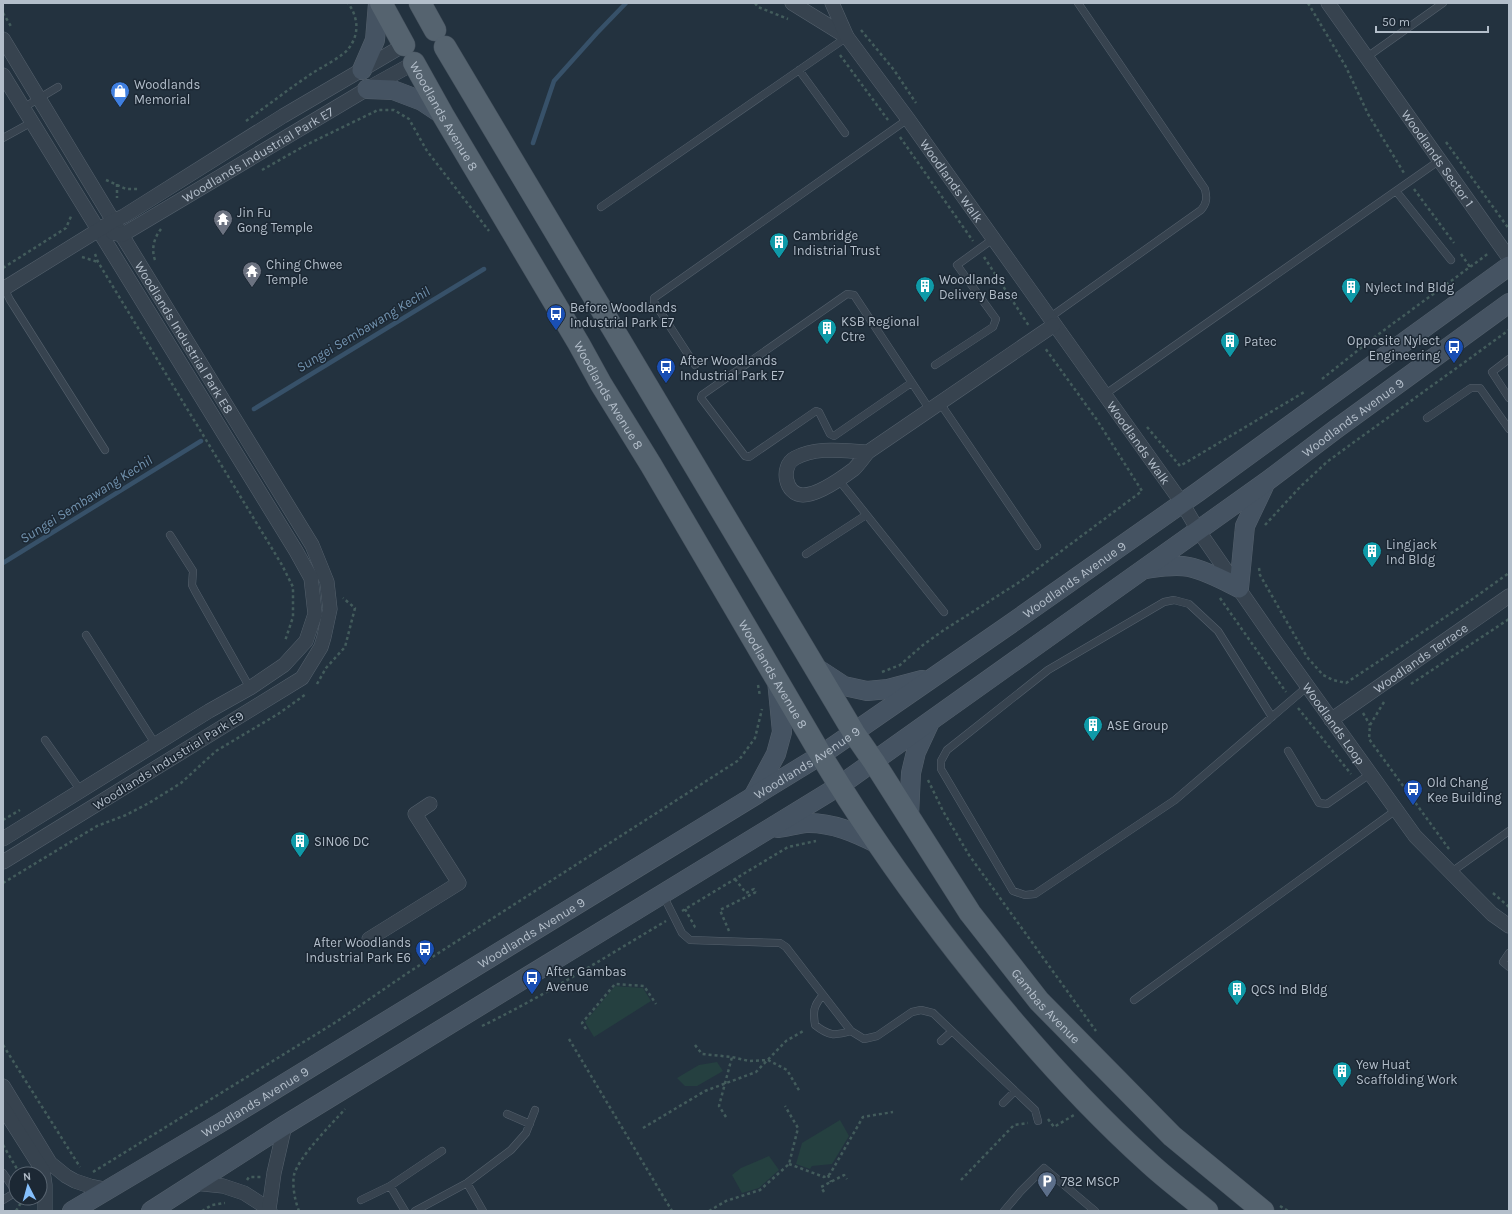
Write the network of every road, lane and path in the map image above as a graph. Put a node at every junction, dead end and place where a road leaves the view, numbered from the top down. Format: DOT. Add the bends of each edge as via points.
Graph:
graph roads {
  1 [pos="348,3"];
  2 [pos="378,3"];
  3 [pos="381,3"];
  4 [pos="420,3"];
  5 [pos="792,3"];
  6 [pos="832,3"];
  7 [pos="1078,3"];
  8 [pos="1308,3"];
  9 [pos="1328,3"];
  10 [pos="1443,3"];
  11 [pos="3,13"];
  12 [pos="9,36"];
  13 [pos="847,37"];
  14 [pos="833,46"];
  15 [pos="409,54"];
  16 [pos="1367,57"];
  17 [pos="362,70"];
  18 [pos="799,70"];
  19 [pos="3,75"];
  20 [pos="58,87"];
  21 [pos="367,89"];
  22 [pos="39,98"];
  23 [pos="23,108"];
  24 [pos="443,115"];
  25 [pos="908,119"];
  26 [pos="32,122"];
  27 [pos="240,125"];
  28 [pos="894,129"];
  29 [pos="845,133"];
  30 [pos="3,138"];
  31 [pos="1440,160"];
  32 [pos="256,173"];
  33 [pos="102,174"];
  34 [pos="1409,182"];
  35 [pos="144,185"];
  36 [pos="1396,191"];
  37 [pos="601,207"];
  38 [pos="73,211"];
  39 [pos="113,221"];
  40 [pos="162,228"];
  41 [pos="99,230"];
  42 [pos="122,235"];
  43 [pos="494,237"];
  44 [pos="994,239"];
  45 [pos="1500,245"];
  46 [pos="979,249"];
  47 [pos="1509,258"];
  48 [pos="1451,260"];
  49 [pos="157,265"];
  50 [pos="1509,266"];
  51 [pos="1470,267"];
  52 [pos="3,268"];
  53 [pos="4,288"];
  54 [pos="1509,303"];
  55 [pos="1052,322"];
  56 [pos="1509,330"];
  57 [pos="1036,337"];
  58 [pos="1509,359"];
  59 [pos="695,365"];
  60 [pos="935,365"];
  61 [pos="911,383"];
  62 [pos="1318,383"];
  63 [pos="1312,388"];
  64 [pos="1104,395"];
  65 [pos="1509,398"];
  66 [pos="935,406"];
  67 [pos="1427,418"];
  68 [pos="1509,428"];
  69 [pos="105,450"];
  70 [pos="868,452"];
  71 [pos="1180,466"];
  72 [pos="838,479"];
  73 [pos="1266,482"];
  74 [pos="1182,503"];
  75 [pos="866,514"];
  76 [pos="1198,530"];
  77 [pos="1261,530"];
  78 [pos="170,535"];
  79 [pos="1037,546"];
  80 [pos="806,554"];
  81 [pos="1258,563"];
  82 [pos="1142,570"];
  83 [pos="1509,573"];
  84 [pos="1239,588"];
  85 [pos="1509,596"];
  86 [pos="342,597"];
  87 [pos="944,612"];
  88 [pos="1509,618"];
  89 [pos="86,635"];
  90 [pos="306,641"];
  91 [pos="321,647"];
  92 [pos="815,667"];
  93 [pos="880,672"];
  94 [pos="935,676"];
  95 [pos="767,680"];
  96 [pos="1410,684"];
  97 [pos="315,686"];
  98 [pos="1308,686"];
  99 [pos="250,688"];
  100 [pos="310,690"];
  101 [pos="1390,698"];
  102 [pos="761,699"];
  103 [pos="761,705"];
  104 [pos="1272,717"];
  105 [pos="1331,720"];
  106 [pos="931,721"];
  107 [pos="854,733"];
  108 [pos="45,740"];
  109 [pos="156,745"];
  110 [pos="1288,751"];
  111 [pos="821,755"];
  112 [pos="874,762"];
  113 [pos="1370,774"];
  114 [pos="839,786"];
  115 [pos="81,791"];
  116 [pos="754,796"];
  117 [pos="430,804"];
  118 [pos="1396,810"];
  119 [pos="909,816"];
  120 [pos="766,831"];
  121 [pos="1509,831"];
  122 [pos="3,839"];
  123 [pos="820,840"];
  124 [pos="878,844"];
  125 [pos="969,855"];
  126 [pos="3,862"];
  127 [pos="1456,869"];
  128 [pos="735,879"];
  129 [pos="3,883"];
  130 [pos="1491,891"];
  131 [pos="662,894"];
  132 [pos="1509,907"];
  133 [pos="685,909"];
  134 [pos="673,916"];
  135 [pos="1509,926"];
  136 [pos="734,930"];
  137 [pos="703,931"];
  138 [pos="723,931"];
  139 [pos="729,931"];
  140 [pos="369,939"];
  141 [pos="1509,953"];
  142 [pos="1509,967"];
  143 [pos="822,995"];
  144 [pos="1134,1000"];
  145 [pos="656,1004"];
  146 [pos="476,1028"];
  147 [pos="586,1029"];
  148 [pos="805,1030"];
  149 [pos="851,1031"];
  150 [pos="952,1031"];
  151 [pos="1098,1034"];
  152 [pos="569,1039"];
  153 [pos="941,1042"];
  154 [pos="695,1045"];
  155 [pos="3,1046"];
  156 [pos="732,1057"];
  157 [pos="768,1060"];
  158 [pos="725,1084"];
  159 [pos="3,1086"];
  160 [pos="1015,1091"];
  161 [pos="800,1092"];
  162 [pos="1004,1103"];
  163 [pos="785,1106"];
  164 [pos="347,1107"];
  165 [pos="3,1108"];
  166 [pos="535,1110"];
  167 [pos="893,1112"];
  168 [pos="507,1114"];
  169 [pos="1075,1114"];
  170 [pos="726,1117"];
  171 [pos="1048,1119"];
  172 [pos="1038,1121"];
  173 [pos="530,1124"];
  174 [pos="285,1125"];
  175 [pos="643,1128"];
  176 [pos="3,1145"];
  177 [pos="442,1151"];
  178 [pos="789,1164"];
  179 [pos="15,1166"];
  180 [pos="84,1172"];
  181 [pos="3,1173"];
  182 [pos="88,1174"];
  183 [pos="828,1175"];
  184 [pos="847,1179"];
  185 [pos="962,1180"];
  186 [pos="831,1182"];
  187 [pos="194,1183"];
  188 [pos="467,1183"];
  189 [pos="390,1186"];
  190 [pos="109,1190"];
  191 [pos="824,1192"];
  192 [pos="3,1200"];
  193 [pos="361,1200"];
  194 [pos="230,1202"];
  195 [pos="1269,1207"];
  196 [pos="270,1210"];
  197 [pos="44,1211"];
  198 [pos="72,1211"];
  199 [pos="151,1211"];
  200 [pos="202,1211"];
  201 [pos="299,1211"];
  202 [pos="405,1211"];
  203 [pos="415,1211"];
  204 [pos="483,1211"];
  205 [pos="672,1211"];
  206 [pos="709,1211"];
  207 [pos="1004,1211"];
  208 [pos="1095,1211"];
  209 [pos="1208,1211"];
  210 [pos="1288,1211"];
  1 -- 27 [label="path" via="354,11 357,23 354,39 348,50"];
  2 -- 17 [label="main road" via="375,40"];
  3 -- 15 [label="main road, Woodlands Avenue 8"];
  4 -- 92 [label="main road"];
  5 -- 13 [label="street, Woodlands Walk"];
  6 -- 13 [label="street, Woodlands Walk"];
  7 -- 55 [label="lane" via="1205,189 1206,198 1201,210"];
  8 -- 34 [label="path" via="1346,67 1368,114"];
  9 -- 16 [label="street, Woodlands Sector 1"];
  10 -- 16 [label="lane"];
  11 -- 12 [label="path"];
  12 -- 22 [label="street, Woodlands Industrial Park E8"];
  13 -- 14 [label="lane"];
  13 -- 25 [label="street, Woodlands Walk"];
  14 -- 18 [label="lane"];
  14 -- 28 [label="path"];
  15 -- 17 [label="street, Woodlands Industrial Park E7"];
  15 -- 21 [label="street, Woodlands Industrial Park E7"];
  15 -- 24 [label="main road, Woodlands Avenue 8"];
  16 -- 31 [label="street, Woodlands Sector 1"];
  17 -- 39 [label="street, Woodlands Industrial Park E7"];
  18 -- 29 [label="lane"];
  18 -- 37 [label="lane"];
  19 -- 23 [label="street, Woodlands Industrial Park E8"];
  20 -- 22 [label="lane"];
  21 -- 24 [label="main road" via="392,90 422,101"];
  21 -- 42 [label="street, Woodlands Industrial Park E7"];
  22 -- 23 [label="lane"];
  22 -- 39 [label="street, Woodlands Industrial Park E8"];
  23 -- 26 [label="street, Woodlands Industrial Park E8"];
  24 -- 95 [label="main road, Woodlands Avenue 8" via="651,465"];
  25 -- 28 [label="lane"];
  25 -- 44 [label="street, Woodlands Walk"];
  26 -- 30 [label="lane"];
  26 -- 41 [label="street, Woodlands Industrial Park E8"];
  28 -- 46 [label="path"];
  28 -- 59 [label="lane" via="654,298 654,302"];
  31 -- 34 [label="lane"];
  31 -- 45 [label="street, Woodlands Sector 1"];
  32 -- 43 [label="path" via="378,110 394,110 409,119 427,151"];
  33 -- 35 [label="path" via="106,180 126,189 138,189"];
  34 -- 36 [label="lane"];
  34 -- 51 [label="path"];
  36 -- 48 [label="lane"];
  36 -- 64 [label="lane"];
  38 -- 52 [label="path" via="66,228"];
  39 -- 41 [label="street, Woodlands Industrial Park E7"];
  39 -- 42 [label="street, Woodlands Industrial Park E8"];
  40 -- 49 [label="path" via="155,239 153,250"];
  41 -- 42 [label="street"];
  41 -- 53 [label="street, Woodlands Industrial Park E7"];
  41 -- 90 [label="street, Woodlands Industrial Park E8" via="311,578 314,614"];
  42 -- 91 [label="street, Woodlands Industrial Park E8" via="312,545 327,582 330,609"];
  44 -- 46 [label="lane"];
  44 -- 55 [label="street, Woodlands Walk"];
  45 -- 47 [label="street, Woodlands Sector 1"];
  45 -- 51 [label="path"];
  46 -- 57 [label="path"];
  46 -- 60 [label="lane" via="957,265 996,319 995,324"];
  50 -- 74 [label="main road, Woodlands Avenue 9"];
  51 -- 62 [label="path" via="1376,336"];
  53 -- 69 [label="lane"];
  54 -- 73 [label="main road, Woodlands Avenue 9"];
  55 -- 57 [label="street"];
  55 -- 64 [label="street, Woodlands Walk"];
  56 -- 77 [label="path" via="1328,461"];
  57 -- 66 [label="street"];
  57 -- 93 [label="path" via="1097,420 1142,491 1021,581 923,645 900,665"];
  58 -- 65 [label="lane" via="1492,372"];
  61 -- 61 [label="lane" via="854,295 847,294 702,395 702,398 745,456 749,457 816,411 820,412 830,434 834,436"];
  61 -- 66 [label="lane"];
  63 -- 71 [label="path"];
  64 -- 74 [label="street, Woodlands Walk"];
  66 -- 70 [label="street"];
  66 -- 79 [label="lane"];
  67 -- 68 [label="lane" via="1475,387 1480,388"];
  70 -- 72 [label="street" via="855,468"];
  70 -- 72 [label="street" via="823,450 793,458 787,466 786,477 789,486 802,495 816,493"];
  72 -- 75 [label="lane"];
  73 -- 76 [label="main road, Woodlands Avenue 9"];
  73 -- 84 [label="main road" via="1245,526"];
  74 -- 76 [label="street, Woodlands Loop"];
  74 -- 94 [label="main road, Woodlands Avenue 9"];
  75 -- 80 [label="lane"];
  75 -- 87 [label="lane"];
  76 -- 82 [label="main road, Woodlands Avenue 9"];
  76 -- 84 [label="street, Woodlands Loop"];
  78 -- 99 [label="lane" via="193,571 192,585 195,591"];
  81 -- 83 [label="path" via="1260,576 1308,657 1323,675 1346,683"];
  82 -- 84 [label="main road" via="1169,566 1188,567 1209,573"];
  82 -- 106 [label="main road, Woodlands Avenue 9"];
  84 -- 98 [label="street, Woodlands Loop"];
  85 -- 105 [label="street, Woodlands Terrace"];
  86 -- 97 [label="path" via="355,608 346,647 326,668"];
  88 -- 96 [label="path"];
  89 -- 109 [label="lane"];
  90 -- 99 [label="street, Woodlands Industrial Park E9" via="284,665"];
  91 -- 126 [label="street, Woodlands Industrial Park E9" via="302,678"];
  92 -- 94 [label="main road" via="844,686 867,691 888,689"];
  92 -- 107 [label="main road"];
  94 -- 107 [label="main road, Woodlands Avenue 9"];
  95 -- 102 [label="path"];
  95 -- 111 [label="main road, Woodlands Avenue 8"];
  95 -- 116 [label="main road" via="782,732 776,754"];
  98 -- 104 [label="lane"];
  98 -- 105 [label="street, Woodlands Loop"];
  99 -- 109 [label="street, Woodlands Industrial Park E9"];
  100 -- 129 [label="path" via="278,714 216,751 181,783 126,816 97,826"];
  101 -- 127 [label="path" via="1384,702 1370,725 1369,738"];
  103 -- 182 [label="path" via="762,711 754,738 739,760 409,972 336,1022 104,1167"];
  104 -- 104 [label="lane" via="1176,800 1034,894 1025,895 1013,891 941,769 947,750 1048,670 1164,602 1174,600 1189,604 1218,631"];
  105 -- 113 [label="street, Woodlands Loop"];
  106 -- 112 [label="main road, Woodlands Avenue 9"];
  106 -- 119 [label="main road" via="916,752 911,773"];
  107 -- 111 [label="main road, Woodlands Avenue 9"];
  107 -- 112 [label="main road"];
  108 -- 115 [label="lane"];
  109 -- 115 [label="street, Woodlands Industrial Park E9"];
  110 -- 113 [label="lane" via="1319,803 1327,804"];
  111 -- 114 [label="main road, Woodlands Avenue 8"];
  111 -- 116 [label="main road, Woodlands Avenue 9"];
  112 -- 114 [label="main road, Woodlands Avenue 9"];
  112 -- 119 [label="main road, Gambas Avenue"];
  113 -- 118 [label="street, Woodlands Loop"];
  114 -- 120 [label="main road, Woodlands Avenue 9"];
  114 -- 124 [label="main road"];
  115 -- 122 [label="street, Woodlands Industrial Park E9"];
  116 -- 190 [label="main road, Woodlands Avenue 9"];
  117 -- 140 [label="street" via="415,814 459,883"];
  118 -- 127 [label="street, Woodlands Loop" via="1415,836"];
  118 -- 144 [label="lane"];
  119 -- 195 [label="main road, Gambas Avenue" via="970,913 1039,1001 1172,1136"];
  120 -- 124 [label="main road" via="806,823 824,824 847,829"];
  120 -- 131 [label="main road, Woodlands Avenue 9"];
  121 -- 127 [label="lane"];
  123 -- 128 [label="path" via="788,847"];
  124 -- 209 [label="main road" via="965,963 1032,1044 1084,1100 1147,1161"];
  125 -- 151 [label="path"];
  127 -- 135 [label="street, Woodlands Loop" via="1492,914"];
  128 -- 133 [label="path"];
  128 -- 139 [label="path" via="746,894 754,889 757,893 720,910"];
  130 -- 132 [label="path"];
  131 -- 134 [label="lane"];
  131 -- 174 [label="main road, Woodlands Avenue 9"];
  133 -- 134 [label="path"];
  133 -- 137 [label="path" via="695,927"];
  134 -- 143 [label="lane" via="682,933 690,940 780,942"];
  134 -- 146 [label="path" via="563,983"];
  136 -- 139 [label="path"];
  138 -- 139 [label="path"];
  141 -- 142 [label="lane" via="1503,962"];
  143 -- 149 [label="lane"];
  143 -- 149 [label="lane" via="813,1011 815,1025 826,1033 837,1035"];
  145 -- 147 [label="path" via="644,986 614,984 582,1022"];
  148 -- 157 [label="path" via="786,1041"];
  149 -- 150 [label="lane" via="864,1039 877,1036 912,1012 921,1010 933,1013"];
  150 -- 153 [label="lane"];
  150 -- 160 [label="lane"];
  152 -- 205 [label="path"];
  154 -- 156 [label="path" via="702,1054"];
  155 -- 180 [label="path"];
  156 -- 157 [label="path" via="749,1061"];
  156 -- 158 [label="path"];
  157 -- 158 [label="path" via="756,1072"];
  157 -- 161 [label="path" via="787,1070"];
  158 -- 170 [label="path" via="719,1106"];
  158 -- 175 [label="path" via="705,1091"];
  159 -- 190 [label="street" via="50,1163 75,1181"];
  160 -- 162 [label="lane"];
  160 -- 172 [label="lane" via="1035,1110"];
  163 -- 178 [label="path" via="798,1128"];
  164 -- 201 [label="path" via="303,1157 294,1174 293,1182"];
  165 -- 197 [label="street" via="43,1171"];
  166 -- 173 [label="lane"];
  167 -- 183 [label="path" via="863,1118"];
  168 -- 173 [label="lane"];
  169 -- 171 [label="path" via="1054,1127"];
  172 -- 185 [label="path" via="1014,1125"];
  173 -- 188 [label="lane" via="526,1133 511,1150"];
  174 -- 187 [label="main road, Woodlands Avenue 9"];
  174 -- 196 [label="street" via="274,1173"];
  176 -- 179 [label="path"];
  177 -- 189 [label="lane"];
  178 -- 183 [label="path" via="824,1177"];
  178 -- 206 [label="path" via="760,1190 726,1201"];
  181 -- 192 [label="lane" via="16,1192"];
  183 -- 186 [label="path"];
  184 -- 186 [label="path" via="844,1175"];
  186 -- 191 [label="path" via="821,1187"];
  187 -- 196 [label="street" via="223,1186 244,1193"];
  187 -- 199 [label="main road, Woodlands Avenue 9"];
  188 -- 203 [label="lane"];
  188 -- 204 [label="lane"];
  189 -- 193 [label="lane"];
  189 -- 202 [label="lane"];
  190 -- 198 [label="main road, Woodlands Avenue 9"];
  194 -- 200 [label="path" via="212,1204"];
  195 -- 210 [label="path"];
  207 -- 208 [label="lane" via="1044,1168"];
}
